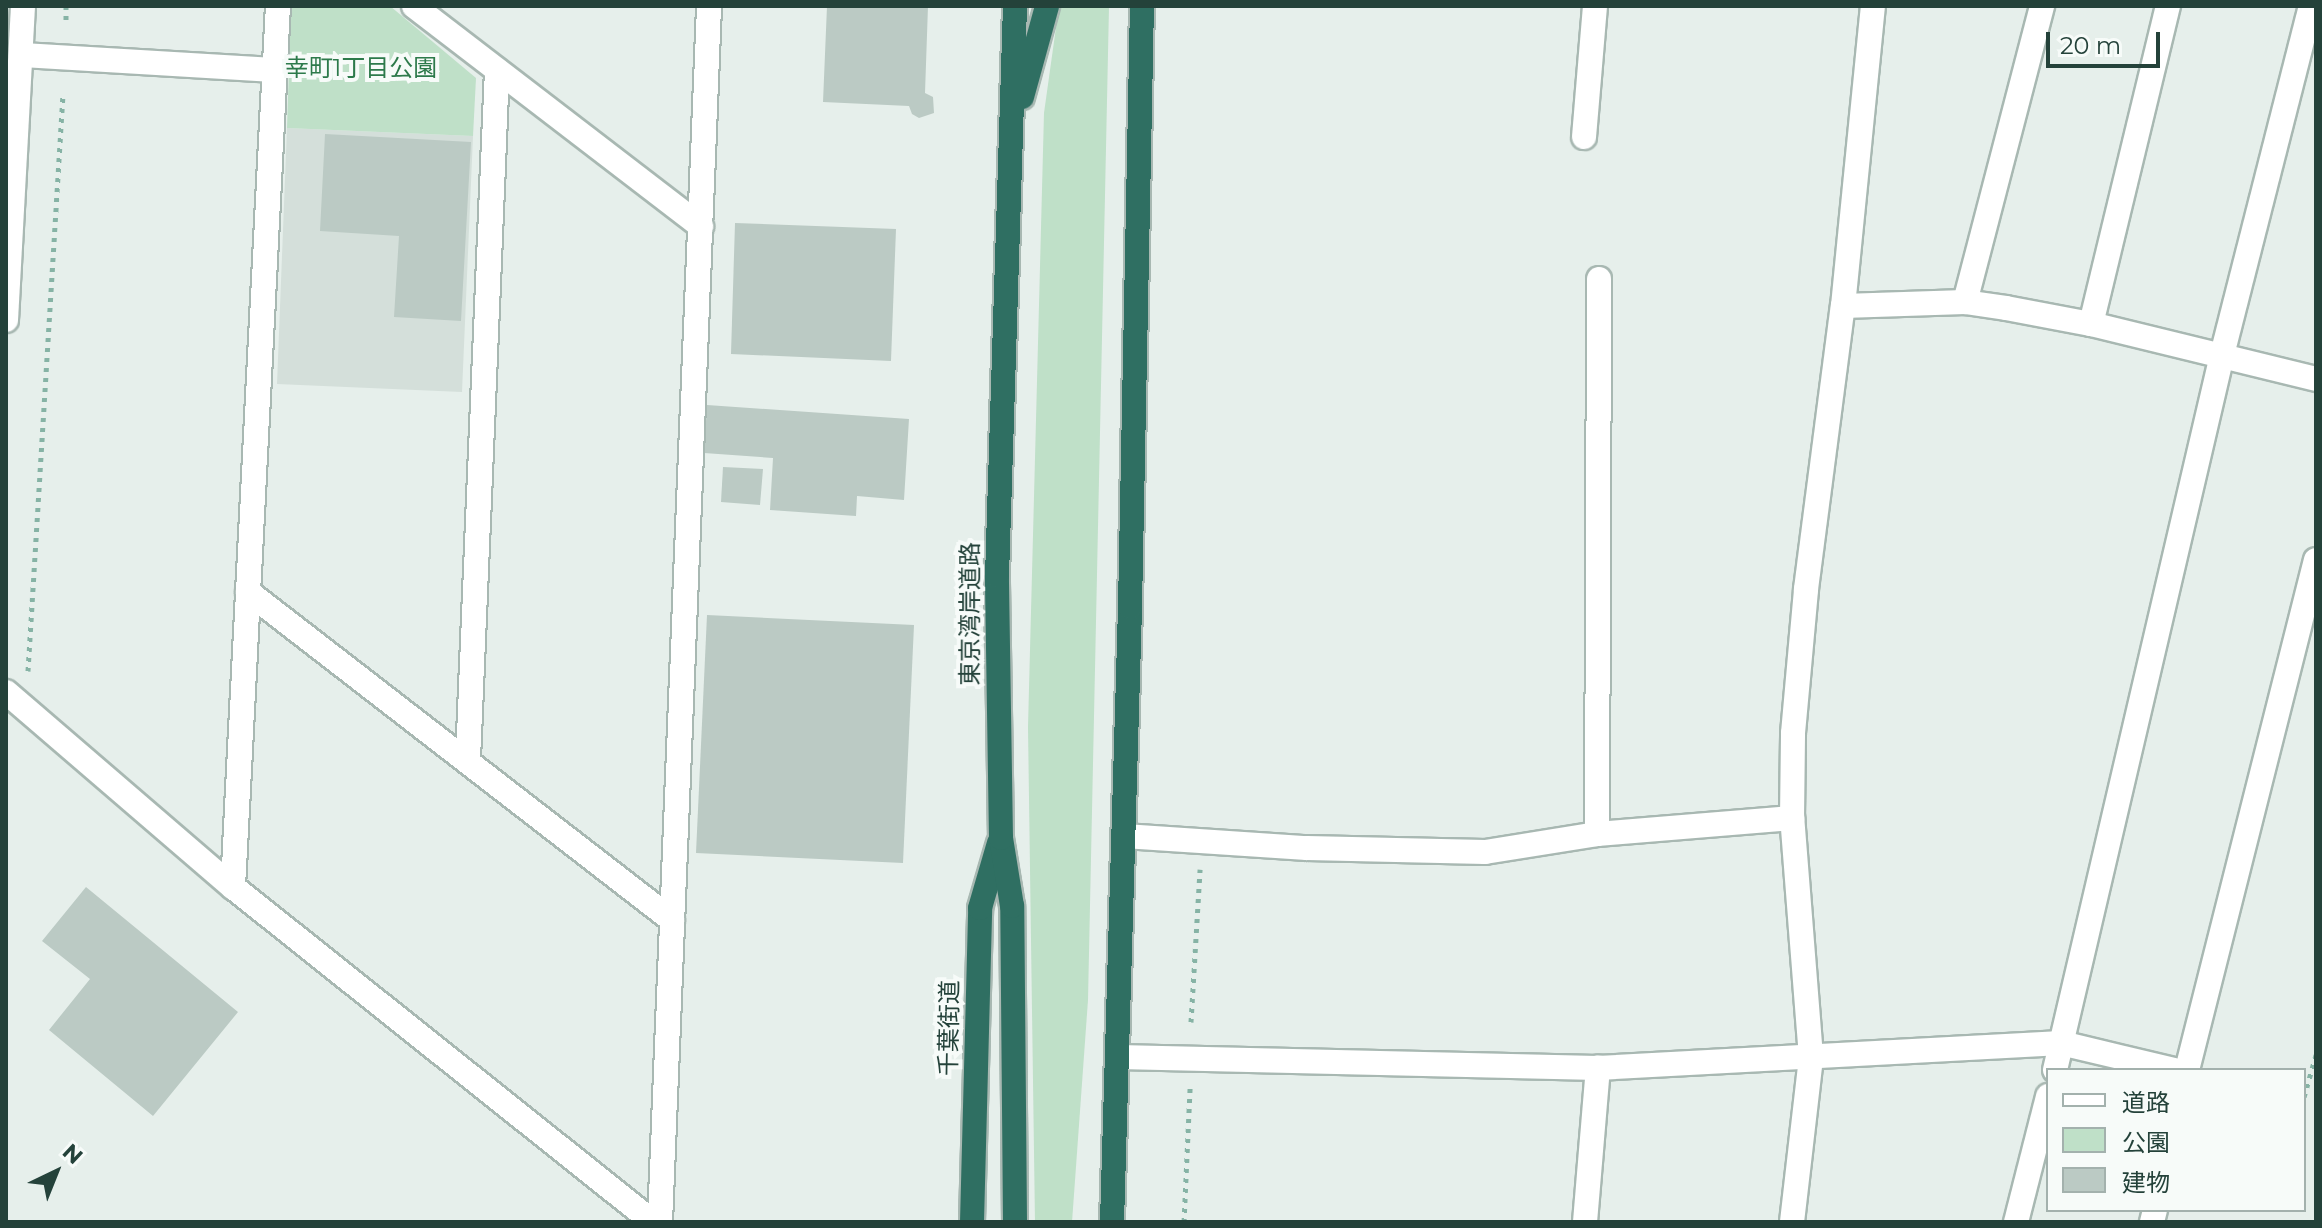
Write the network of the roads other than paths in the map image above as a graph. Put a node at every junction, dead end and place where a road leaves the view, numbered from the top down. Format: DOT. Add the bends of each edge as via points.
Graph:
graph roads {
  1 [pos="23,6"];
  2 [pos="278,6"];
  3 [pos="414,6"];
  4 [pos="709,6"];
  5 [pos="1015,6"];
  6 [pos="1047,6"];
  7 [pos="1142,6"];
  8 [pos="1595,6"];
  9 [pos="1873,6"];
  10 [pos="2042,6"];
  11 [pos="2168,6"];
  12 [pos="2311,6"];
  13 [pos="22,55"];
  14 [pos="275,70"];
  15 [pos="497,71"];
  16 [pos="1012,134"];
  17 [pos="1584,137"];
  18 [pos="701,226"];
  19 [pos="1599,279"];
  20 [pos="1965,302"];
  21 [pos="1843,306"];
  22 [pos="6,320"];
  23 [pos="2091,324"];
  24 [pos="2222,355"];
  25 [pos="2316,379"];
  26 [pos="2316,560"];
  27 [pos="248,592"];
  28 [pos="6,692"];
  29 [pos="468,759"];
  30 [pos="1792,818"];
  31 [pos="1597,834"];
  32 [pos="1124,836"];
  33 [pos="1001,838"];
  34 [pos="233,887"];
  35 [pos="672,920"];
  36 [pos="2061,1043"];
  37 [pos="1118,1057"];
  38 [pos="1811,1057"];
  39 [pos="1598,1068"];
  40 [pos="2055,1068"];
  41 [pos="2166,1068"];
  42 [pos="2188,1068"];
  43 [pos="2046,1104"];
  44 [pos="653,1222"];
  45 [pos="660,1222"];
  46 [pos="972,1222"];
  47 [pos="1015,1222"];
  48 [pos="1112,1222"];
  49 [pos="1585,1222"];
  50 [pos="1792,1222"];
  51 [pos="2016,1222"];
  1 -- 13 [label="street"];
  2 -- 14 [label="street"];
  3 -- 15 [label="street"];
  4 -- 18 [label="street"];
  5 -- 16 [label="highway, 東京湾岸道路"];
  6 -- 16 [label="highway"];
  7 -- 32 [label="highway"];
  8 -- 17 [label="street"];
  9 -- 21 [label="street"];
  10 -- 20 [label="street"];
  11 -- 23 [label="street"];
  12 -- 24 [label="street"];
  13 -- 14 [label="street"];
  13 -- 22 [label="street"];
  14 -- 27 [label="street"];
  15 -- 18 [label="street"];
  15 -- 29 [label="street"];
  16 -- 33 [label="highway, 東京湾岸道路" via="997,576"];
  18 -- 35 [label="street"];
  19 -- 31 [label="street"];
  20 -- 21 [label="street"];
  20 -- 23 [label="street"];
  21 -- 30 [label="street" via="1806,589 1793,733"];
  23 -- 24 [label="street"];
  24 -- 25 [label="street"];
  24 -- 36 [label="street"];
  26 -- 42 [label="street"];
  27 -- 29 [label="street"];
  27 -- 34 [label="street"];
  28 -- 34 [label="street"];
  29 -- 35 [label="street"];
  30 -- 31 [label="street"];
  30 -- 38 [label="street"];
  31 -- 32 [label="street" via="1485,852"];
  32 -- 37 [label="highway"];
  33 -- 46 [label="highway, 千葉街道" via="980,908"];
  33 -- 47 [label="highway, 東京湾岸道路" via="1012,906"];
  34 -- 44 [label="street"];
  35 -- 45 [label="street"];
  36 -- 38 [label="street"];
  36 -- 40 [label="street"];
  36 -- 41 [label="street"];
  37 -- 39 [label="street"];
  37 -- 48 [label="highway"];
  38 -- 39 [label="street"];
  38 -- 50 [label="street"];
  39 -- 49 [label="street"];
  43 -- 51 [label="street"];
}
